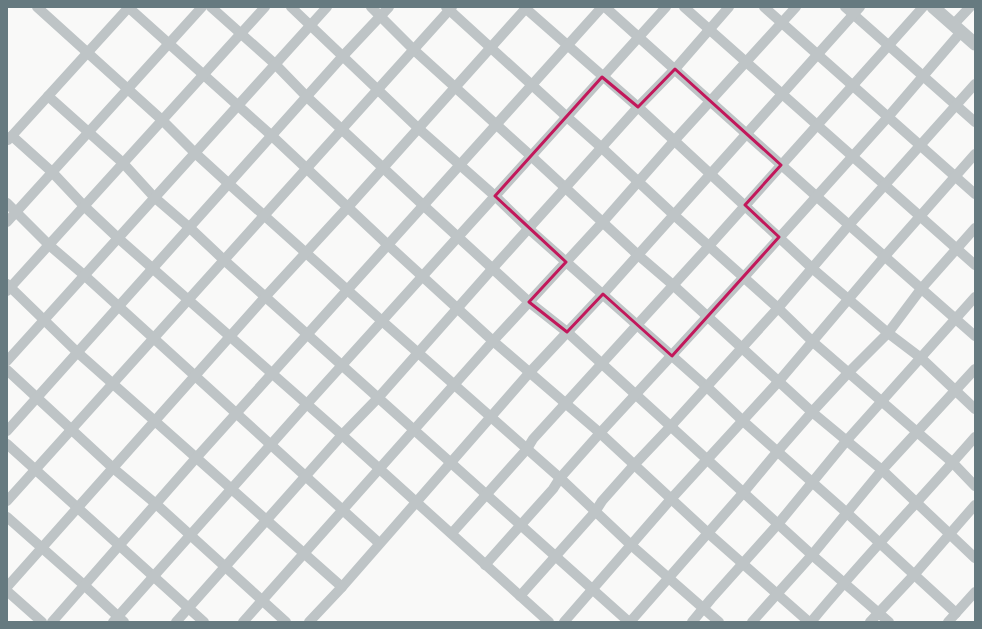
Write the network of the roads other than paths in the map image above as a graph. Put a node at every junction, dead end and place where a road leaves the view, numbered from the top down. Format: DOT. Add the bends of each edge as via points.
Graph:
graph roads {
  1 [pos="37,7"];
  2 [pos="129,7"];
  3 [pos="202,7"];
  4 [pos="211,7"];
  5 [pos="265,7"];
  6 [pos="291,7"];
  7 [pos="327,7"];
  8 [pos="371,7"];
  9 [pos="389,7"];
  10 [pos="603,7"];
  11 [pos="666,7"];
  12 [pos="684,7"];
  13 [pos="729,7"];
  14 [pos="764,7"];
  15 [pos="796,7"];
  16 [pos="846,7"];
  17 [pos="923,7"];
  18 [pos="933,7"];
  19 [pos="970,7"];
  20 [pos="449,8"];
  21 [pos="526,8"];
  22 [pos="857,11"];
  23 [pos="381,16"];
  24 [pos="782,23"];
  25 [pos="311,25"];
  26 [pos="957,29"];
  27 [pos="709,30"];
  28 [pos="241,34"];
  29 [pos="640,38"];
  30 [pos="169,44"];
  31 [pos="975,44"];
  32 [pos="568,46"];
  33 [pos="889,46"];
  34 [pos="490,48"];
  35 [pos="414,50"];
  36 [pos="87,53"];
  37 [pos="818,56"];
  38 [pos="342,57"];
  39 [pos="746,62"];
  40 [pos="275,64"];
  41 [pos="674,69"];
  42 [pos="203,74"];
  43 [pos="923,76"];
  44 [pos="602,77"];
  45 [pos="975,84"];
  46 [pos="532,86"];
  47 [pos="853,86"];
  48 [pos="454,88"];
  49 [pos="128,89"];
  50 [pos="378,89"];
  51 [pos="782,95"];
  52 [pos="48,96"];
  53 [pos="307,97"];
  54 [pos="710,101"];
  55 [pos="238,105"];
  56 [pos="956,105"];
  57 [pos="638,107"];
  58 [pos="566,117"];
  59 [pos="888,117"];
  60 [pos="162,120"];
  61 [pos="975,122"];
  62 [pos="497,126"];
  63 [pos="817,126"];
  64 [pos="418,128"];
  65 [pos="342,130"];
  66 [pos="89,132"];
  67 [pos="747,134"];
  68 [pos="272,136"];
  69 [pos="9,138"];
  70 [pos="674,141"];
  71 [pos="920,145"];
  72 [pos="602,148"];
  73 [pos="194,152"];
  74 [pos="975,154"];
  75 [pos="531,156"];
  76 [pos="852,156"];
  77 [pos="123,163"];
  78 [pos="460,165"];
  79 [pos="781,165"];
  80 [pos="383,168"];
  81 [pos="307,169"];
  82 [pos="52,172"];
  83 [pos="710,174"];
  84 [pos="955,176"];
  85 [pos="638,182"];
  86 [pos="229,184"];
  87 [pos="885,186"];
  88 [pos="566,188"];
  89 [pos="975,194"];
  90 [pos="495,196"];
  91 [pos="816,196"];
  92 [pos="154,197"];
  93 [pos="7,203"];
  94 [pos="745,205"];
  95 [pos="84,206"];
  96 [pos="423,206"];
  97 [pos="348,208"];
  98 [pos="17,212"];
  99 [pos="674,215"];
  100 [pos="265,216"];
  101 [pos="920,216"];
  102 [pos="7,222"];
  103 [pos="602,223"];
  104 [pos="849,225"];
  105 [pos="190,228"];
  106 [pos="975,228"];
  107 [pos="529,229"];
  108 [pos="458,236"];
  109 [pos="779,237"];
  110 [pos="118,238"];
  111 [pos="49,245"];
  112 [pos="388,245"];
  113 [pos="709,246"];
  114 [pos="956,249"];
  115 [pos="306,252"];
  116 [pos="638,255"];
  117 [pos="885,256"];
  118 [pos="224,260"];
  119 [pos="566,262"];
  120 [pos="975,265"];
  121 [pos="493,268"];
  122 [pos="153,269"];
  123 [pos="813,269"];
  124 [pos="84,275"];
  125 [pos="423,276"];
  126 [pos="744,277"];
  127 [pos="673,285"];
  128 [pos="8,287"];
  129 [pos="921,288"];
  130 [pos="347,290"];
  131 [pos="603,294"];
  132 [pos="266,296"];
  133 [pos="975,297"];
  134 [pos="188,300"];
  135 [pos="848,300"];
  136 [pos="529,302"];
  137 [pos="118,307"];
  138 [pos="458,307"];
  139 [pos="778,308"];
  140 [pos="708,316"];
  141 [pos="956,319"];
  142 [pos="43,320"];
  143 [pos="382,322"];
  144 [pos="637,325"];
  145 [pos="567,332"];
  146 [pos="888,333"];
  147 [pos="308,335"];
  148 [pos="230,336"];
  149 [pos="975,336"];
  150 [pos="153,339"];
  151 [pos="493,340"];
  152 [pos="813,342"];
  153 [pos="742,347"];
  154 [pos="77,352"];
  155 [pos="418,353"];
  156 [pos="672,356"];
  157 [pos="921,358"];
  158 [pos="7,361"];
  159 [pos="602,363"];
  160 [pos="342,366"];
  161 [pos="975,369"];
  162 [pos="7,370"];
  163 [pos="530,372"];
  164 [pos="848,373"];
  165 [pos="271,374"];
  166 [pos="195,376"];
  167 [pos="779,381"];
  168 [pos="112,384"];
  169 [pos="455,385"];
  170 [pos="706,387"];
  171 [pos="955,390"];
  172 [pos="636,394"];
  173 [pos="37,396"];
  174 [pos="378,398"];
  175 [pos="882,402"];
  176 [pos="565,403"];
  177 [pos="306,405"];
  178 [pos="975,409"];
  179 [pos="812,412"];
  180 [pos="236,414"];
  181 [pos="491,417"];
  182 [pos="743,421"];
  183 [pos="154,422"];
  184 [pos="671,426"];
  185 [pos="72,429"];
  186 [pos="415,430"];
  187 [pos="7,431"];
  188 [pos="917,432"];
  189 [pos="600,433"];
  190 [pos="342,435"];
  191 [pos="975,437"];
  192 [pos="847,440"];
  193 [pos="7,444"];
  194 [pos="271,444"];
  195 [pos="527,449"];
  196 [pos="777,452"];
  197 [pos="196,458"];
  198 [pos="707,460"];
  199 [pos="451,462"];
  200 [pos="952,463"];
  201 [pos="634,465"];
  202 [pos="113,468"];
  203 [pos="379,469"];
  204 [pos="35,470"];
  205 [pos="882,470"];
  206 [pos="306,476"];
  207 [pos="560,478"];
  208 [pos="813,483"];
  209 [pos="975,486"];
  210 [pos="232,489"];
  211 [pos="743,493"];
  212 [pos="487,494"];
  213 [pos="671,499"];
  214 [pos="7,501"];
  215 [pos="417,502"];
  216 [pos="917,502"];
  217 [pos="156,504"];
  218 [pos="975,505"];
  219 [pos="78,508"];
  220 [pos="342,510"];
  221 [pos="595,512"];
  222 [pos="847,513"];
  223 [pos="7,517"];
  224 [pos="266,520"];
  225 [pos="778,524"];
  226 [pos="522,525"];
  227 [pos="452,533"];
  228 [pos="708,533"];
  229 [pos="949,534"];
  230 [pos="191,536"];
  231 [pos="379,543"];
  232 [pos="881,543"];
  233 [pos="631,545"];
  234 [pos="119,546"];
  235 [pos="43,548"];
  236 [pos="304,554"];
  237 [pos="812,556"];
  238 [pos="556,557"];
  239 [pos="975,558"];
  240 [pos="742,564"];
  241 [pos="485,565"];
  242 [pos="226,567"];
  243 [pos="914,575"];
  244 [pos="153,577"];
  245 [pos="669,578"];
  246 [pos="844,582"];
  247 [pos="84,585"];
  248 [pos="7,587"];
  249 [pos="342,587"];
  250 [pos="592,589"];
  251 [pos="7,591"];
  252 [pos="975,592"];
  253 [pos="777,594"];
  254 [pos="520,596"];
  255 [pos="262,600"];
  256 [pos="189,608"];
  257 [pos="704,608"];
  258 [pos="878,613"];
  259 [pos="956,613"];
  260 [pos="118,620"];
  261 [pos="42,622"];
  262 [pos="52,622"];
  263 [pos="176,622"];
  264 [pos="204,622"];
  265 [pos="243,622"];
  266 [pos="286,622"];
  267 [pos="309,622"];
  268 [pos="548,622"];
  269 [pos="564,622"];
  270 [pos="630,622"];
  271 [pos="692,622"];
  272 [pos="719,622"];
  273 [pos="752,622"];
  274 [pos="810,622"];
  275 [pos="870,622"];
  276 [pos="889,622"];
  277 [pos="948,622"];
  1 -- 36 [label="street"];
  2 -- 30 [label="street"];
  2 -- 36 [label="street"];
  3 -- 30 [label="street"];
  4 -- 28 [label="street"];
  5 -- 28 [label="street"];
  6 -- 25 [label="street"];
  7 -- 25 [label="street"];
  8 -- 23 [label="street"];
  9 -- 23 [label="street"];
  10 -- 29 [label="street"];
  10 -- 32 [label="street"];
  11 -- 29 [label="street"];
  12 -- 27 [label="street"];
  13 -- 27 [label="street"];
  14 -- 24 [label="street"];
  15 -- 24 [label="street"];
  16 -- 22 [label="street"];
  17 -- 33 [label="street"];
  18 -- 26 [label="street"];
  19 -- 26 [label="street"];
  20 -- 34 [label="street"];
  20 -- 35 [label="street"];
  21 -- 32 [label="street"];
  21 -- 34 [label="street"];
  22 -- 33 [label="street"];
  22 -- 37 [label="street"];
  23 -- 35 [label="street"];
  23 -- 38 [label="street"];
  24 -- 37 [label="street"];
  24 -- 39 [label="street"];
  25 -- 38 [label="street"];
  25 -- 40 [label="street"];
  26 -- 31 [label="street"];
  26 -- 43 [label="street"];
  27 -- 39 [label="street"];
  27 -- 41 [label="street"];
  28 -- 40 [label="street"];
  28 -- 42 [label="street"];
  29 -- 41 [label="street"];
  29 -- 44 [label="street"];
  30 -- 42 [label="street"];
  30 -- 49 [label="street"];
  32 -- 44 [label="street"];
  32 -- 46 [label="street"];
  33 -- 43 [label="street"];
  33 -- 47 [label="street"];
  34 -- 46 [label="street"];
  34 -- 48 [label="street"];
  35 -- 48 [label="street"];
  35 -- 50 [label="street"];
  36 -- 49 [label="street"];
  36 -- 52 [label="street"];
  37 -- 47 [label="street"];
  37 -- 51 [label="street"];
  38 -- 50 [label="street"];
  38 -- 53 [label="street"];
  39 -- 51 [label="street"];
  39 -- 54 [label="street"];
  40 -- 53 [label="street"];
  40 -- 55 [label="street"];
  41 -- 54 [label="street"];
  41 -- 57 [label="street"];
  42 -- 55 [label="street"];
  42 -- 60 [label="street"];
  43 -- 56 [label="street"];
  43 -- 59 [label="street"];
  44 -- 57 [label="street"];
  44 -- 58 [label="street"];
  45 -- 56 [label="street"];
  46 -- 58 [label="street"];
  46 -- 62 [label="street"];
  47 -- 59 [label="street"];
  47 -- 63 [label="street"];
  48 -- 62 [label="street"];
  48 -- 64 [label="street"];
  49 -- 60 [label="street"];
  49 -- 66 [label="street"];
  50 -- 64 [label="street"];
  50 -- 65 [label="street"];
  51 -- 63 [label="street"];
  51 -- 67 [label="street"];
  52 -- 66 [label="street"];
  52 -- 69 [label="street"];
  53 -- 65 [label="street"];
  53 -- 68 [label="street"];
  54 -- 67 [label="street"];
  54 -- 70 [label="street"];
  55 -- 68 [label="street"];
  55 -- 73 [label="street"];
  56 -- 61 [label="street"];
  56 -- 71 [label="street"];
  57 -- 70 [label="street"];
  57 -- 72 [label="street"];
  58 -- 72 [label="street"];
  58 -- 75 [label="street"];
  59 -- 71 [label="street"];
  59 -- 76 [label="street"];
  60 -- 73 [label="street"];
  60 -- 77 [label="street"];
  62 -- 75 [label="street"];
  62 -- 78 [label="street"];
  63 -- 76 [label="street"];
  63 -- 79 [label="street"];
  64 -- 78 [label="street"];
  64 -- 80 [label="street"];
  65 -- 80 [label="street"];
  65 -- 81 [label="street"];
  66 -- 77 [label="street"];
  66 -- 82 [label="street"];
  67 -- 79 [label="street"];
  67 -- 83 [label="street"];
  68 -- 81 [label="street"];
  68 -- 86 [label="street"];
  69 -- 82 [label="street"];
  70 -- 83 [label="street"];
  70 -- 85 [label="street"];
  71 -- 84 [label="street"];
  71 -- 87 [label="street"];
  72 -- 85 [label="street"];
  72 -- 88 [label="street"];
  73 -- 86 [label="street"];
  73 -- 92 [label="street"];
  74 -- 84 [label="street"];
  75 -- 88 [label="street"];
  75 -- 90 [label="street"];
  76 -- 87 [label="street"];
  76 -- 91 [label="street"];
  77 -- 92 [label="street"];
  77 -- 95 [label="street"];
  78 -- 90 [label="street"];
  78 -- 96 [label="street"];
  79 -- 91 [label="street"];
  79 -- 94 [label="street"];
  80 -- 96 [label="street"];
  80 -- 97 [label="street"];
  81 -- 97 [label="street"];
  81 -- 100 [label="street"];
  82 -- 95 [label="street"];
  82 -- 98 [label="street"];
  83 -- 94 [label="street"];
  83 -- 99 [label="street"];
  84 -- 89 [label="street"];
  84 -- 101 [label="street"];
  85 -- 99 [label="street"];
  85 -- 103 [label="street"];
  86 -- 100 [label="street"];
  86 -- 105 [label="street"];
  87 -- 101 [label="street"];
  87 -- 104 [label="street"];
  88 -- 103 [label="street"];
  88 -- 107 [label="street"];
  90 -- 107 [label="street"];
  90 -- 108 [label="street"];
  91 -- 104 [label="street"];
  91 -- 109 [label="street"];
  92 -- 105 [label="street"];
  92 -- 110 [label="street"];
  93 -- 98 [label="street"];
  94 -- 109 [label="street"];
  94 -- 113 [label="street"];
  95 -- 110 [label="street"];
  95 -- 111 [label="street"];
  96 -- 108 [label="street"];
  96 -- 112 [label="street"];
  97 -- 112 [label="street"];
  97 -- 115 [label="street"];
  98 -- 102 [label="street"];
  98 -- 111 [label="street"];
  99 -- 113 [label="street"];
  99 -- 116 [label="street"];
  100 -- 115 [label="street"];
  100 -- 118 [label="street"];
  101 -- 114 [label="street"];
  101 -- 117 [label="street"];
  103 -- 116 [label="street"];
  103 -- 119 [label="street"];
  104 -- 117 [label="street"];
  104 -- 123 [label="street"];
  105 -- 118 [label="street"];
  105 -- 122 [label="street"];
  106 -- 114 [label="street"];
  107 -- 119 [label="street"];
  107 -- 121 [label="street"];
  108 -- 121 [label="street"];
  108 -- 125 [label="street"];
  109 -- 123 [label="street"];
  109 -- 126 [label="street"];
  110 -- 122 [label="street"];
  110 -- 124 [label="street"];
  111 -- 124 [label="street"];
  111 -- 128 [label="street"];
  112 -- 125 [label="street"];
  112 -- 130 [label="street"];
  113 -- 126 [label="street"];
  113 -- 127 [label="street"];
  114 -- 120 [label="street"];
  114 -- 129 [label="street"];
  115 -- 130 [label="street"];
  115 -- 132 [label="street"];
  116 -- 127 [label="street"];
  116 -- 131 [label="street"];
  117 -- 129 [label="street"];
  117 -- 135 [label="street"];
  118 -- 132 [label="street"];
  118 -- 134 [label="street"];
  119 -- 131 [label="street"];
  119 -- 136 [label="street"];
  121 -- 136 [label="street"];
  121 -- 138 [label="street"];
  122 -- 134 [label="street"];
  122 -- 137 [label="street"];
  123 -- 135 [label="street"];
  123 -- 139 [label="street"];
  124 -- 137 [label="street"];
  124 -- 142 [label="street"];
  125 -- 138 [label="street"];
  125 -- 143 [label="street"];
  126 -- 139 [label="street"];
  126 -- 140 [label="street"];
  127 -- 140 [label="street"];
  127 -- 144 [label="street"];
  128 -- 142 [label="street"];
  129 -- 141 [label="street"];
  129 -- 146 [label="street"];
  130 -- 143 [label="street"];
  130 -- 147 [label="street"];
  131 -- 144 [label="street"];
  131 -- 145 [label="street"];
  132 -- 147 [label="street"];
  132 -- 148 [label="street"];
  133 -- 141 [label="street"];
  134 -- 148 [label="street"];
  134 -- 150 [label="street"];
  135 -- 146 [label="street"];
  135 -- 152 [label="street"];
  136 -- 145 [label="street"];
  136 -- 151 [label="street"];
  137 -- 150 [label="street"];
  137 -- 154 [label="street"];
  138 -- 151 [label="street"];
  138 -- 155 [label="street"];
  139 -- 152 [label="street"];
  139 -- 153 [label="street"];
  140 -- 153 [label="street"];
  140 -- 156 [label="street"];
  141 -- 149 [label="street"];
  141 -- 157 [label="street"];
  142 -- 154 [label="street"];
  142 -- 158 [label="street"];
  143 -- 155 [label="street"];
  143 -- 160 [label="street"];
  144 -- 156 [label="street"];
  144 -- 159 [label="street"];
  145 -- 159 [label="street"];
  145 -- 163 [label="street"];
  146 -- 157 [label="street"];
  146 -- 164 [label="street"];
  147 -- 160 [label="street"];
  147 -- 165 [label="street"];
  148 -- 165 [label="street"];
  148 -- 166 [label="street"];
  150 -- 166 [label="street"];
  150 -- 168 [label="street"];
  151 -- 163 [label="street"];
  151 -- 169 [label="street"];
  152 -- 164 [label="street"];
  152 -- 167 [label="street"];
  153 -- 167 [label="street"];
  153 -- 170 [label="street"];
  154 -- 168 [label="street"];
  154 -- 173 [label="street"];
  155 -- 169 [label="street"];
  155 -- 174 [label="street"];
  156 -- 170 [label="street"];
  156 -- 172 [label="street"];
  157 -- 171 [label="street"];
  157 -- 175 [label="street"];
  159 -- 172 [label="street"];
  159 -- 176 [label="street"];
  160 -- 174 [label="street"];
  160 -- 177 [label="street"];
  161 -- 171 [label="street"];
  162 -- 173 [label="street"];
  163 -- 176 [label="street"];
  163 -- 181 [label="street"];
  164 -- 175 [label="street"];
  164 -- 179 [label="street"];
  165 -- 177 [label="street"];
  165 -- 180 [label="street"];
  166 -- 180 [label="street"];
  166 -- 183 [label="street"];
  167 -- 179 [label="street"];
  167 -- 182 [label="street"];
  168 -- 183 [label="street"];
  168 -- 185 [label="street"];
  169 -- 181 [label="street"];
  169 -- 186 [label="street"];
  170 -- 182 [label="street"];
  170 -- 184 [label="street"];
  171 -- 178 [label="street"];
  171 -- 188 [label="street"];
  172 -- 184 [label="street"];
  172 -- 189 [label="street"];
  173 -- 185 [label="street"];
  173 -- 187 [label="street"];
  174 -- 186 [label="street"];
  174 -- 190 [label="street"];
  175 -- 188 [label="street"];
  175 -- 192 [label="street"];
  176 -- 189 [label="street"];
  176 -- 195 [label="street"];
  177 -- 190 [label="street"];
  177 -- 194 [label="street"];
  179 -- 192 [label="street"];
  179 -- 196 [label="street"];
  180 -- 194 [label="street"];
  180 -- 197 [label="street"];
  181 -- 195 [label="street"];
  181 -- 199 [label="street"];
  182 -- 196 [label="street"];
  182 -- 198 [label="street"];
  183 -- 197 [label="street"];
  183 -- 202 [label="street"];
  184 -- 198 [label="street"];
  184 -- 201 [label="street"];
  185 -- 202 [label="street"];
  185 -- 204 [label="street"];
  186 -- 199 [label="street"];
  186 -- 203 [label="street"];
  188 -- 200 [label="street"];
  188 -- 205 [label="street"];
  189 -- 201 [label="street"];
  189 -- 207 [label="street"];
  190 -- 203 [label="street"];
  190 -- 206 [label="street"];
  191 -- 200 [label="street"];
  192 -- 205 [label="street"];
  192 -- 208 [label="street"];
  193 -- 204 [label="street"];
  194 -- 206 [label="street"];
  194 -- 210 [label="street"];
  195 -- 207 [label="street"];
  195 -- 212 [label="street"];
  196 -- 208 [label="street"];
  196 -- 211 [label="street"];
  197 -- 210 [label="street"];
  197 -- 217 [label="street"];
  198 -- 211 [label="street"];
  198 -- 213 [label="street"];
  199 -- 212 [label="street"];
  199 -- 215 [label="street"];
  200 -- 209 [label="street"];
  200 -- 216 [label="street"];
  201 -- 213 [label="street"];
  201 -- 221 [label="street"];
  202 -- 217 [label="street"];
  202 -- 219 [label="street"];
  203 -- 215 [label="street"];
  203 -- 220 [label="street"];
  204 -- 214 [label="street"];
  204 -- 219 [label="street"];
  205 -- 216 [label="street"];
  205 -- 222 [label="street"];
  206 -- 220 [label="street"];
  206 -- 224 [label="street"];
  207 -- 221 [label="street"];
  207 -- 226 [label="street"];
  208 -- 222 [label="street"];
  208 -- 225 [label="street"];
  210 -- 224 [label="street"];
  210 -- 230 [label="street"];
  211 -- 225 [label="street"];
  211 -- 228 [label="street"];
  212 -- 226 [label="street"];
  212 -- 227 [label="street"];
  213 -- 228 [label="street"];
  213 -- 233 [label="street"];
  215 -- 227 [label="street"];
  215 -- 231 [label="street"];
  216 -- 229 [label="street"];
  216 -- 232 [label="street"];
  217 -- 230 [label="street"];
  217 -- 234 [label="street"];
  218 -- 229 [label="street"];
  219 -- 234 [label="street"];
  219 -- 235 [label="street"];
  220 -- 231 [label="street"];
  220 -- 236 [label="street"];
  221 -- 233 [label="street"];
  221 -- 238 [label="street"];
  222 -- 232 [label="street"];
  222 -- 237 [label="street"];
  223 -- 235 [label="street"];
  224 -- 236 [label="street"];
  224 -- 242 [label="street"];
  225 -- 237 [label="street"];
  225 -- 240 [label="street"];
  226 -- 238 [label="street"];
  226 -- 241 [label="street"];
  227 -- 241 [label="street"];
  228 -- 240 [label="street"];
  228 -- 245 [label="street"];
  229 -- 239 [label="street"];
  229 -- 243 [label="street"];
  230 -- 242 [label="street"];
  230 -- 244 [label="street"];
  231 -- 249 [label="street"];
  232 -- 243 [label="street"];
  232 -- 246 [label="street"];
  233 -- 245 [label="street"];
  233 -- 250 [label="street"];
  234 -- 244 [label="street"];
  234 -- 247 [label="street"];
  235 -- 247 [label="street"];
  235 -- 248 [label="street"];
  236 -- 249 [label="street"];
  236 -- 255 [label="street"];
  237 -- 246 [label="street"];
  237 -- 253 [label="street"];
  238 -- 250 [label="street"];
  238 -- 254 [label="street"];
  240 -- 253 [label="street"];
  240 -- 257 [label="street"];
  241 -- 254 [label="street"];
  242 -- 255 [label="street"];
  242 -- 256 [label="street"];
  243 -- 258 [label="street"];
  243 -- 259 [label="street"];
  244 -- 256 [label="street"];
  244 -- 260 [label="street"];
  245 -- 257 [label="street"];
  245 -- 270 [label="street"];
  246 -- 258 [label="street"];
  246 -- 274 [label="street"];
  247 -- 260 [label="street"];
  247 -- 262 [label="street"];
  249 -- 267 [label="street"];
  250 -- 269 [label="street"];
  250 -- 270 [label="street"];
  251 -- 261 [label="street"];
  252 -- 259 [label="street"];
  253 -- 273 [label="street"];
  253 -- 274 [label="street"];
  254 -- 268 [label="street"];
  255 -- 265 [label="street"];
  255 -- 266 [label="street"];
  256 -- 263 [label="street"];
  256 -- 264 [label="street"];
  257 -- 271 [label="street"];
  257 -- 272 [label="street"];
  258 -- 275 [label="street"];
  258 -- 276 [label="street"];
  259 -- 277 [label="street"];
}
